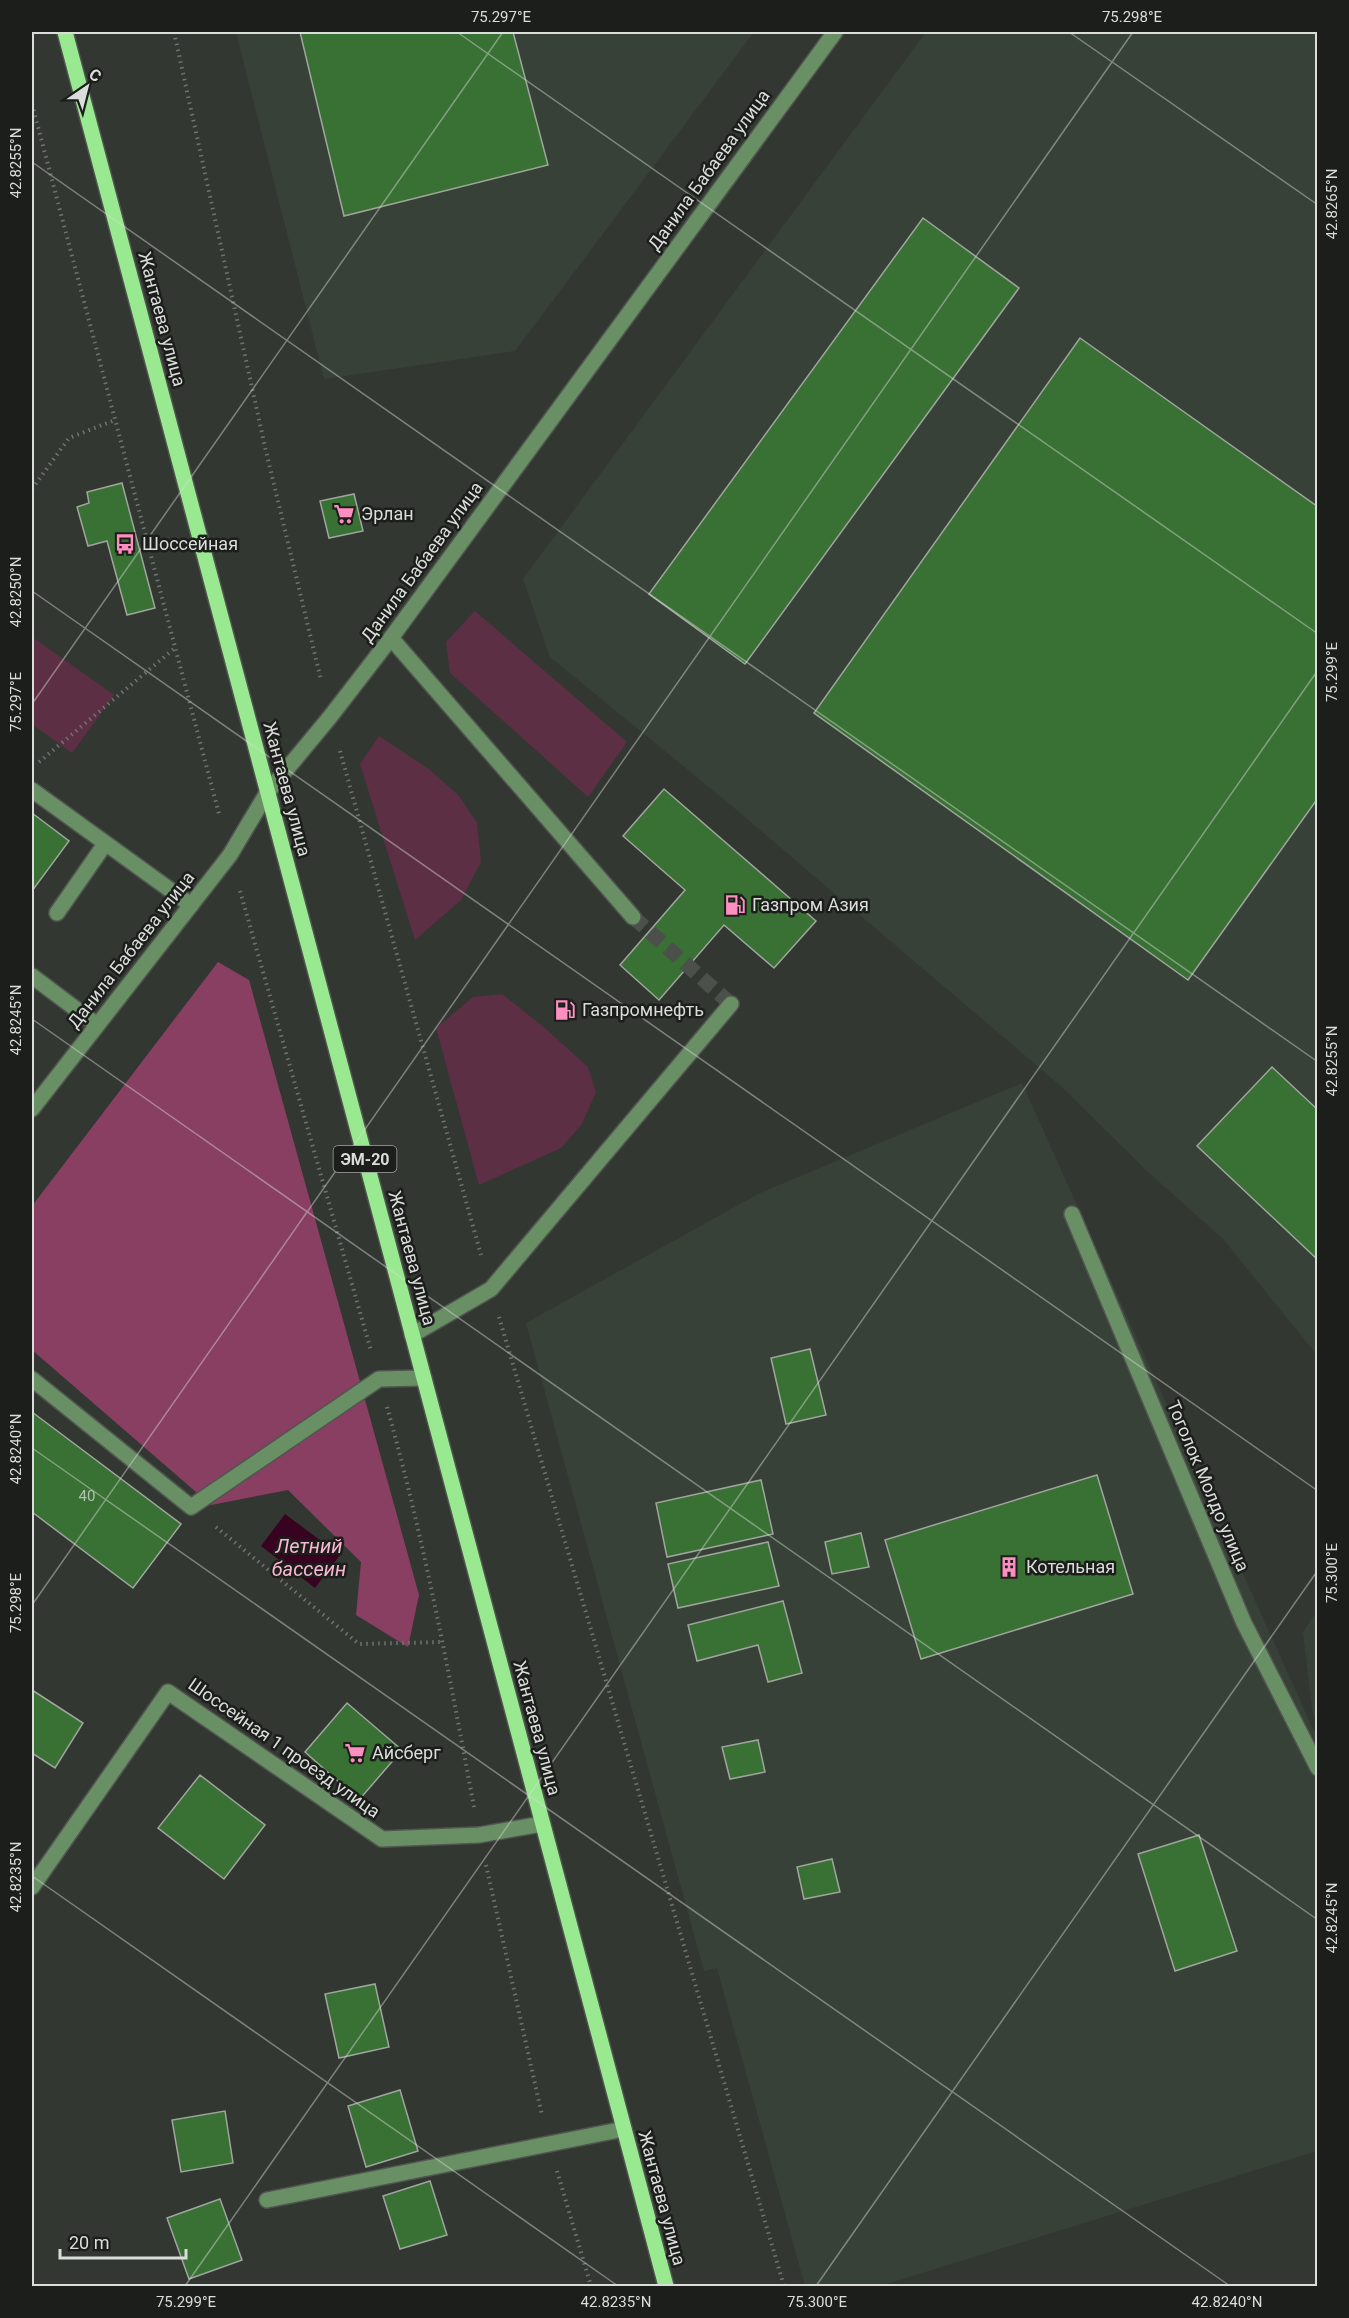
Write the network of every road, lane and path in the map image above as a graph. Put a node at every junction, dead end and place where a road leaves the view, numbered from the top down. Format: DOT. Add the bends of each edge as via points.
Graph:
graph roads {
  1 [pos="65,32"];
  2 [pos="174,32"];
  3 [pos="835,32"];
  4 [pos="32,104"];
  5 [pos="115,420"];
  6 [pos="32,489"];
  7 [pos="391,638"];
  8 [pos="175,648"];
  9 [pos="330,717"];
  10 [pos="32,768"];
  11 [pos="32,790"];
  12 [pos="267,793"];
  13 [pos="105,844"];
  14 [pos="230,855"];
  15 [pos="191,905"];
  16 [pos="57,913"];
  17 [pos="633,916"];
  18 [pos="32,976"];
  19 [pos="731,1004"];
  20 [pos="97,1025"];
  21 [pos="32,1109"];
  22 [pos="1072,1214"];
  23 [pos="491,1289"];
  24 [pos="412,1335"];
  25 [pos="424,1378"];
  26 [pos="32,1379"];
  27 [pos="379,1379"];
  28 [pos="191,1507"];
  29 [pos="443,1642"];
  30 [pos="1317,1768"];
  31 [pos="542,1824"];
  32 [pos="479,1835"];
  33 [pos="32,1887"];
  34 [pos="624,2129"];
  35 [pos="548,2144"];
  36 [pos="267,2199"];
  37 [pos="591,2286"];
  38 [pos="666,2286"];
  39 [pos="784,2286"];
  1 -- 12 [label="main road, Жантаева улица / ЭМ-20"];
  2 -- 9 [label="path" via="265,447"];
  3 -- 7 [label="street, Данила Бабаева улица"];
  4 -- 5 [label="path"];
  5 -- 6 [label="path" via="69,438"];
  5 -- 8 [label="path"];
  7 -- 9 [label="street, Данила Бабаева улица"];
  7 -- 17 [label="street"];
  8 -- 10 [label="path"];
  8 -- 14 [label="path"];
  9 -- 12 [label="street, Данила Бабаева улица"];
  9 -- 23 [label="path"];
  11 -- 13 [label="street"];
  12 -- 14 [label="street, Данила Бабаева улица"];
  12 -- 24 [label="main road, Жантаева улица / ЭМ-20"];
  13 -- 15 [label="street"];
  13 -- 16 [label="street"];
  14 -- 15 [label="street, Данила Бабаева улица"];
  14 -- 27 [label="path"];
  15 -- 20 [label="street, Данила Бабаева улица"];
  18 -- 20 [label="street"];
  19 -- 23 [label="street"];
  20 -- 21 [label="street, Данила Бабаева улица"];
  22 -- 30 [label="street, Тоголок Молдо улица" via="1244,1623"];
  23 -- 24 [label="street"];
  23 -- 39 [label="path"];
  24 -- 25 [label="main road, Жантаева улица / ЭМ-20"];
  25 -- 27 [label="street"];
  25 -- 31 [label="main road, Жантаева улица / ЭМ-20"];
  26 -- 28 [label="street"];
  27 -- 28 [label="street"];
  27 -- 29 [label="path" via="410,1490"];
  28 -- 29 [label="path" via="359,1644"];
  29 -- 32 [label="path"];
  31 -- 32 [label="street, Шоссейная 1 проезд улица"];
  31 -- 34 [label="main road, Жантаева улица / ЭМ-20"];
  32 -- 33 [label="street, Шоссейная 1 проезд улица" via="382,1839 168,1692"];
  32 -- 35 [label="path"];
  34 -- 35 [label="street"];
  34 -- 38 [label="main road, Жантаева улица / ЭМ-20"];
  35 -- 36 [label="street"];
  35 -- 37 [label="path"];
}
